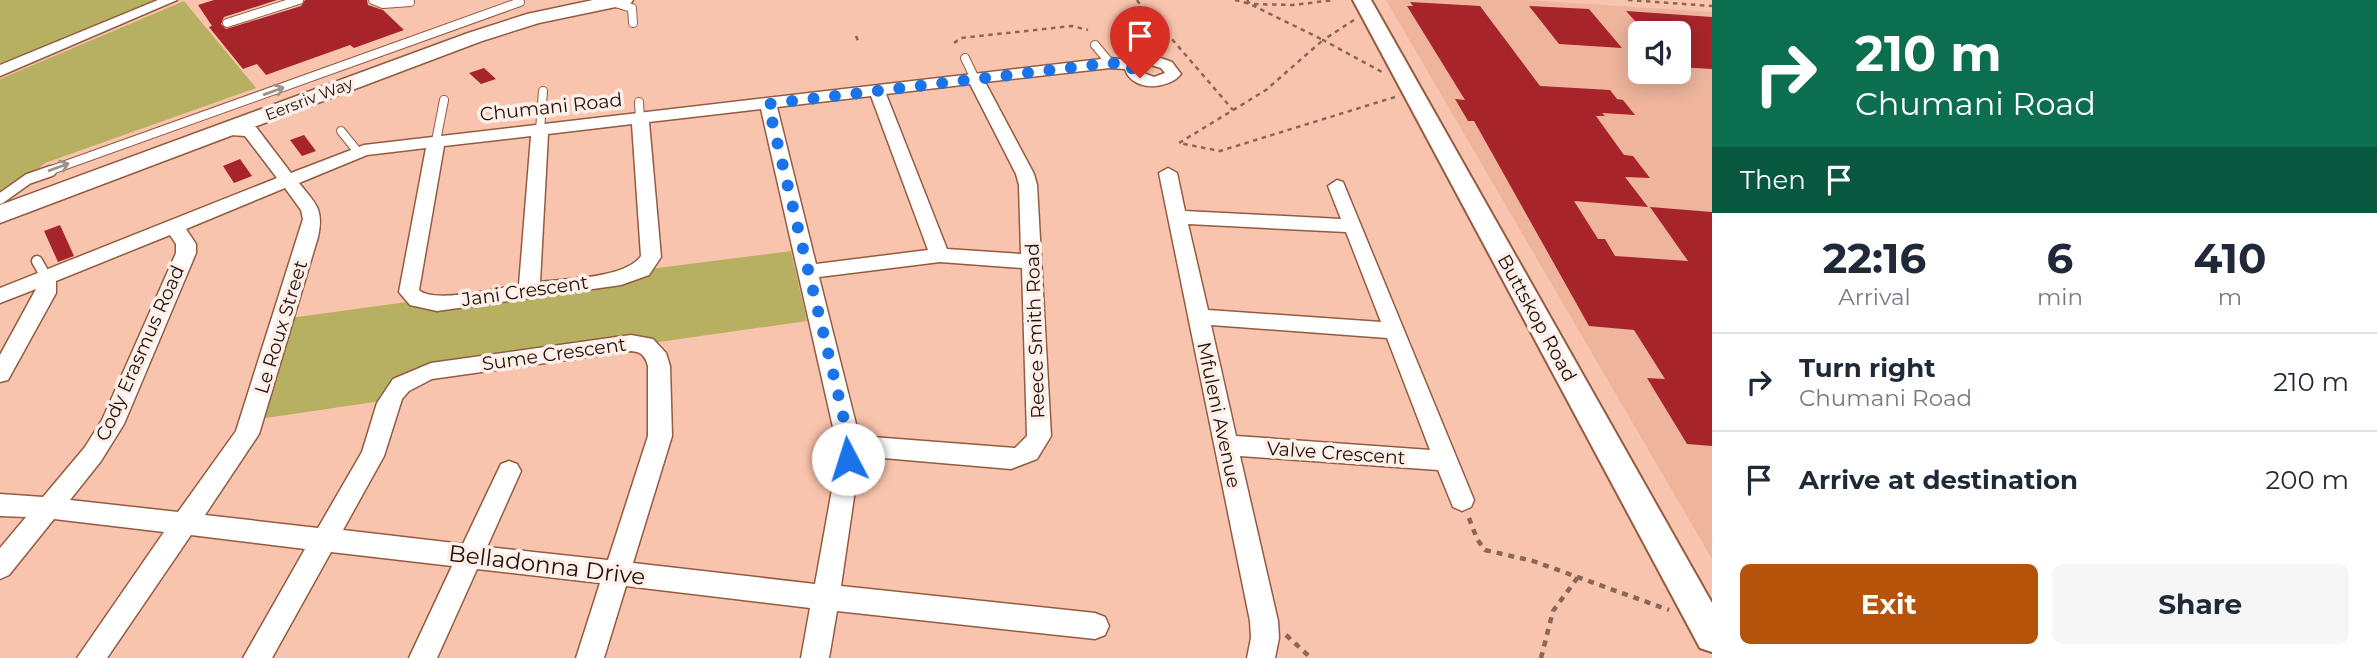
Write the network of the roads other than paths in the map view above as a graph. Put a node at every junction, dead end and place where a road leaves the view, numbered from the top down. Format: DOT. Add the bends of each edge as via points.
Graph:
graph roads {
  1 [pos="170,0"];
  2 [pos="299,0"];
  3 [pos="373,0"];
  4 [pos="410,2"];
  5 [pos="620,2"];
  6 [pos="523,6"];
  7 [pos="1362,7"];
  8 [pos="227,23"];
  9 [pos="633,23"];
  10 [pos="1096,44"];
  11 [pos="965,58"];
  12 [pos="1110,63"];
  13 [pos="1132,65"];
  14 [pos="0,71"];
  15 [pos="975,79"];
  16 [pos="543,91"];
  17 [pos="877,91"];
  18 [pos="444,100"];
  19 [pos="768,104"];
  20 [pos="640,110"];
  21 [pos="254,124"];
  22 [pos="540,130"];
  23 [pos="341,131"];
  24 [pos="436,141"];
  25 [pos="358,152"];
  26 [pos="1168,173"];
  27 [pos="287,180"];
  28 [pos="1338,186"];
  29 [pos="0,199"];
  30 [pos="0,207"];
  31 [pos="0,214"];
  32 [pos="1178,217"];
  33 [pos="1353,226"];
  34 [pos="175,227"];
  35 [pos="940,255"];
  36 [pos="1033,262"];
  37 [pos="42,269"];
  38 [pos="808,272"];
  39 [pos="529,290"];
  40 [pos="0,296"];
  41 [pos="1199,317"];
  42 [pos="1395,331"];
  43 [pos="0,374"];
  44 [pos="849,444"];
  45 [pos="1225,445"];
  46 [pos="1447,461"];
  47 [pos="509,471"];
  48 [pos="1462,500"];
  49 [pos="0,505"];
  50 [pos="48,508"];
  51 [pos="186,523"];
  52 [pos="326,540"];
  53 [pos="469,556"];
  54 [pos="0,567"];
  55 [pos="618,573"];
  56 [pos="824,597"];
  57 [pos="1095,626"];
  58 [pos="1712,636"];
  59 [pos="91,658"];
  60 [pos="257,658"];
  61 [pos="423,658"];
  62 [pos="590,658"];
  63 [pos="815,658"];
  64 [pos="1261,658"];
  1 -- 14 [label="street"];
  2 -- 8 [label="lane"];
  3 -- 4 [label="lane"];
  5 -- 6 [label="main road, Eersriv Way"];
  5 -- 9 [label="lane"];
  5 -- 21 [label="main road, Eersriv Way" via="534,19 475,37"];
  29 -- 6 [label="lane, one-way" via="28,179"];
  6 -- 30 [label="main road, Eersriv Way" via="462,36"];
  7 -- 58 [label="street, Buttskop Road"];
  10 -- 12 [label="lane"];
  11 -- 15 [label="lane"];
  12 -- 13 [label="street, Chumani Road"];
  12 -- 15 [label="street, Chumani Road"];
  15 -- 17 [label="street, Chumani Road"];
  15 -- 36 [label="street, Reece Smith Road" via="1025,174"];
  16 -- 22 [label="lane"];
  17 -- 19 [label="street, Chumani Road"];
  17 -- 35 [label="street"];
  18 -- 24 [label="lane"];
  19 -- 20 [label="street, Chumani Road"];
  19 -- 38 [label="street"];
  20 -- 22 [label="street, Chumani Road"];
  20 -- 39 [label="street, Jani Crescent" via="649,263 621,278"];
  21 -- 27 [label="street, Le Roux Street"];
  21 -- 31 [label="main road, Eersriv Way" via="222,130"];
  22 -- 24 [label="street, Chumani Road"];
  22 -- 39 [label="street"];
  23 -- 25 [label="lane"];
  24 -- 25 [label="street, Chumani Road"];
  24 -- 39 [label="street, Jani Crescent" via="411,296 437,304"];
  25 -- 27 [label="street, Chumani Road"];
  26 -- 32 [label="street, Mfuleni Avenue"];
  27 -- 34 [label="street, Chumani Road"];
  27 -- 51 [label="street, Le Roux Street" via="310,209 308,237 247,434"];
  28 -- 33 [label="street"];
  32 -- 33 [label="street"];
  32 -- 41 [label="street, Mfuleni Avenue"];
  33 -- 42 [label="street"];
  34 -- 37 [label="street, Chumani Road"];
  34 -- 50 [label="street, Cody Erasmus Road" via="186,244 186,253 112,424"];
  35 -- 36 [label="street"];
  35 -- 38 [label="street"];
  36 -- 44 [label="street, Reece Smith Road" via="1039,436 1031,451 997,459"];
  37 -- 40 [label="street, Chumani Road"];
  37 -- 43 [label="street" via="46,293"];
  38 -- 44 [label="street"];
  41 -- 42 [label="street"];
  41 -- 45 [label="street, Mfuleni Avenue"];
  42 -- 46 [label="street"];
  44 -- 56 [label="street"];
  45 -- 46 [label="street, Valve Crescent"];
  45 -- 64 [label="street, Mfuleni Avenue" via="1264,621"];
  46 -- 48 [label="street"];
  47 -- 53 [label="street"];
  49 -- 50 [label="street, Belladonna Drive"];
  50 -- 51 [label="street, Belladonna Drive"];
  50 -- 54 [label="street, Cody Erasmus Road"];
  51 -- 52 [label="street, Belladonna Drive"];
  51 -- 59 [label="street, Le Roux Street"];
  52 -- 53 [label="street, Belladonna Drive"];
  52 -- 55 [label="street, Sume Crescent" via="381,440 389,401 402,382 432,372 631,342 655,353 660,436"];
  52 -- 60 [label="street"];
  53 -- 55 [label="street, Belladonna Drive"];
  53 -- 61 [label="street"];
  55 -- 56 [label="street, Belladonna Drive"];
  55 -- 62 [label="street"];
  56 -- 57 [label="street, Belladonna Drive"];
  56 -- 63 [label="street"];
}
